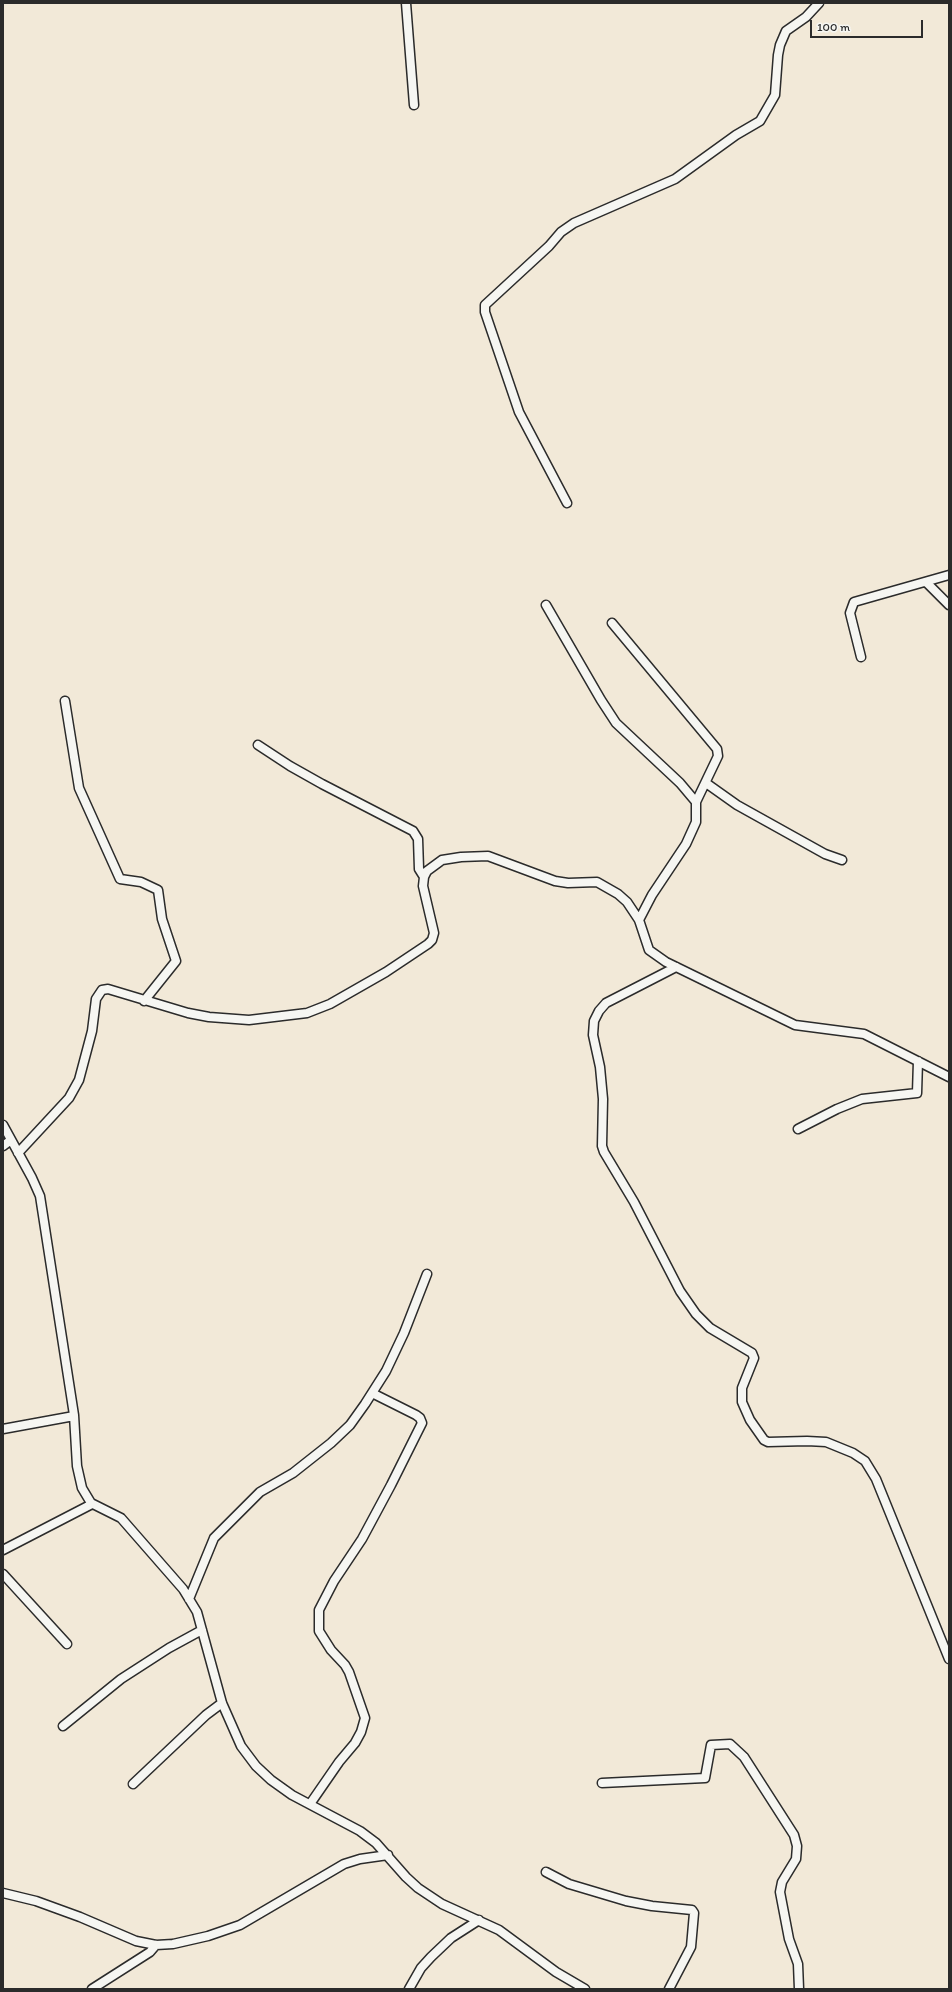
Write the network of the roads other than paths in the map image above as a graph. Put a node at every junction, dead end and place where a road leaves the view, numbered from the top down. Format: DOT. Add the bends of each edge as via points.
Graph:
graph roads {
  1 [pos="406,3"];
  2 [pos="819,3"];
  3 [pos="414,105"];
  4 [pos="568,503"];
  5 [pos="949,575"];
  6 [pos="926,582"];
  7 [pos="546,605"];
  8 [pos="949,605"];
  9 [pos="612,623"];
  10 [pos="861,657"];
  11 [pos="64,701"];
  12 [pos="258,745"];
  13 [pos="706,783"];
  14 [pos="696,802"];
  15 [pos="842,860"];
  16 [pos="424,877"];
  17 [pos="639,920"];
  18 [pos="676,967"];
  19 [pos="144,1001"];
  20 [pos="918,1062"];
  21 [pos="949,1077"];
  22 [pos="3,1126"];
  23 [pos="798,1129"];
  24 [pos="11,1140"];
  25 [pos="3,1146"];
  26 [pos="18,1153"];
  27 [pos="427,1274"];
  28 [pos="372,1393"];
  29 [pos="74,1416"];
  30 [pos="3,1429"];
  31 [pos="92,1504"];
  32 [pos="3,1550"];
  33 [pos="3,1574"];
  34 [pos="189,1599"];
  35 [pos="202,1630"];
  36 [pos="67,1644"];
  37 [pos="949,1659"];
  38 [pos="222,1703"];
  39 [pos="63,1726"];
  40 [pos="602,1783"];
  41 [pos="134,1784"];
  42 [pos="310,1804"];
  43 [pos="388,1855"];
  44 [pos="546,1872"];
  45 [pos="3,1893"];
  46 [pos="479,1920"];
  47 [pos="156,1945"];
  48 [pos="92,1989"];
  49 [pos="409,1989"];
  50 [pos="585,1989"];
  51 [pos="669,1989"];
  52 [pos="799,1989"];
  1 -- 3 [label="street"];
  2 -- 4 [label="street" via="806,17 786,31 778,55 775,95 760,121 675,179 574,223 561,232 485,305 485,312 519,412"];
  5 -- 6 [label="street"];
  6 -- 8 [label="street"];
  6 -- 10 [label="street" via="854,602 850,613"];
  7 -- 14 [label="street" via="616,723 680,783"];
  9 -- 13 [label="street" via="717,749 718,756"];
  11 -- 19 [label="street" via="80,788 120,879 141,882 158,890 162,919 176,961"];
  12 -- 16 [label="street" via="322,784 413,831 418,839 419,869"];
  13 -- 14 [label="street"];
  13 -- 15 [label="street" via="737,805 825,854"];
  14 -- 17 [label="street" via="696,822 686,844 652,895"];
  16 -- 17 [label="street" via="427,870 442,860 488,856 555,881 597,882 627,902"];
  16 -- 19 [label="street" via="423,886 434,933 432,940 386,972 330,1004 307,1013 249,1020 195,1015"];
  17 -- 18 [label="street" via="649,950"];
  18 -- 20 [label="street" via="795,1026 864,1034"];
  18 -- 37 [label="street" via="606,1003 599,1010 594,1022 593,1035 603,1099 604,1152 634,1202 680,1291 696,1314 710,1328 752,1353 754,1358 742,1388 742,1402 750,1420 764,1440 826,1442 865,1461 876,1479"];
  19 -- 26 [label="street" via="108,990 98,993 92,1031 79,1080 69,1098"];
  20 -- 21 [label="street"];
  20 -- 23 [label="street" via="917,1094 862,1099"];
  22 -- 24 [label="street"];
  24 -- 25 [label="street"];
  24 -- 26 [label="street"];
  26 -- 29 [label="street" via="40,1196"];
  27 -- 28 [label="street" via="404,1333"];
  28 -- 34 [label="street" via="350,1425 331,1443 293,1473 260,1492 214,1538"];
  28 -- 42 [label="street" via="416,1415 422,1423 362,1539 334,1581 319,1610 319,1631 347,1668 365,1718 355,1743"];
  29 -- 30 [label="street"];
  29 -- 31 [label="street" via="77,1466 82,1488"];
  31 -- 32 [label="street"];
  31 -- 34 [label="street" via="121,1518"];
  33 -- 36 [label="street"];
  34 -- 35 [label="street" via="197,1612"];
  35 -- 38 [label="street"];
  35 -- 39 [label="street" via="121,1679"];
  38 -- 41 [label="street" via="206,1715"];
  38 -- 42 [label="street" via="241,1746 256,1766 271,1780"];
  40 -- 52 [label="street" via="705,1778 711,1745 730,1744 744,1757 794,1835 797,1846 796,1859 782,1882 780,1892 789,1939 798,1964"];
  42 -- 43 [label="street" via="360,1831"];
  43 -- 46 [label="street" via="418,1888 442,1904"];
  43 -- 47 [label="street" via="344,1864 240,1925 208,1936"];
  44 -- 51 [label="street" via="575,1886 626,1901 692,1910 691,1947"];
  45 -- 47 [label="street" via="80,1917 136,1941"];
  46 -- 49 [label="street" via="451,1938 430,1957"];
  46 -- 50 [label="street" via="499,1930 556,1972"];
  47 -- 48 [label="street" via="150,1952"];
}
